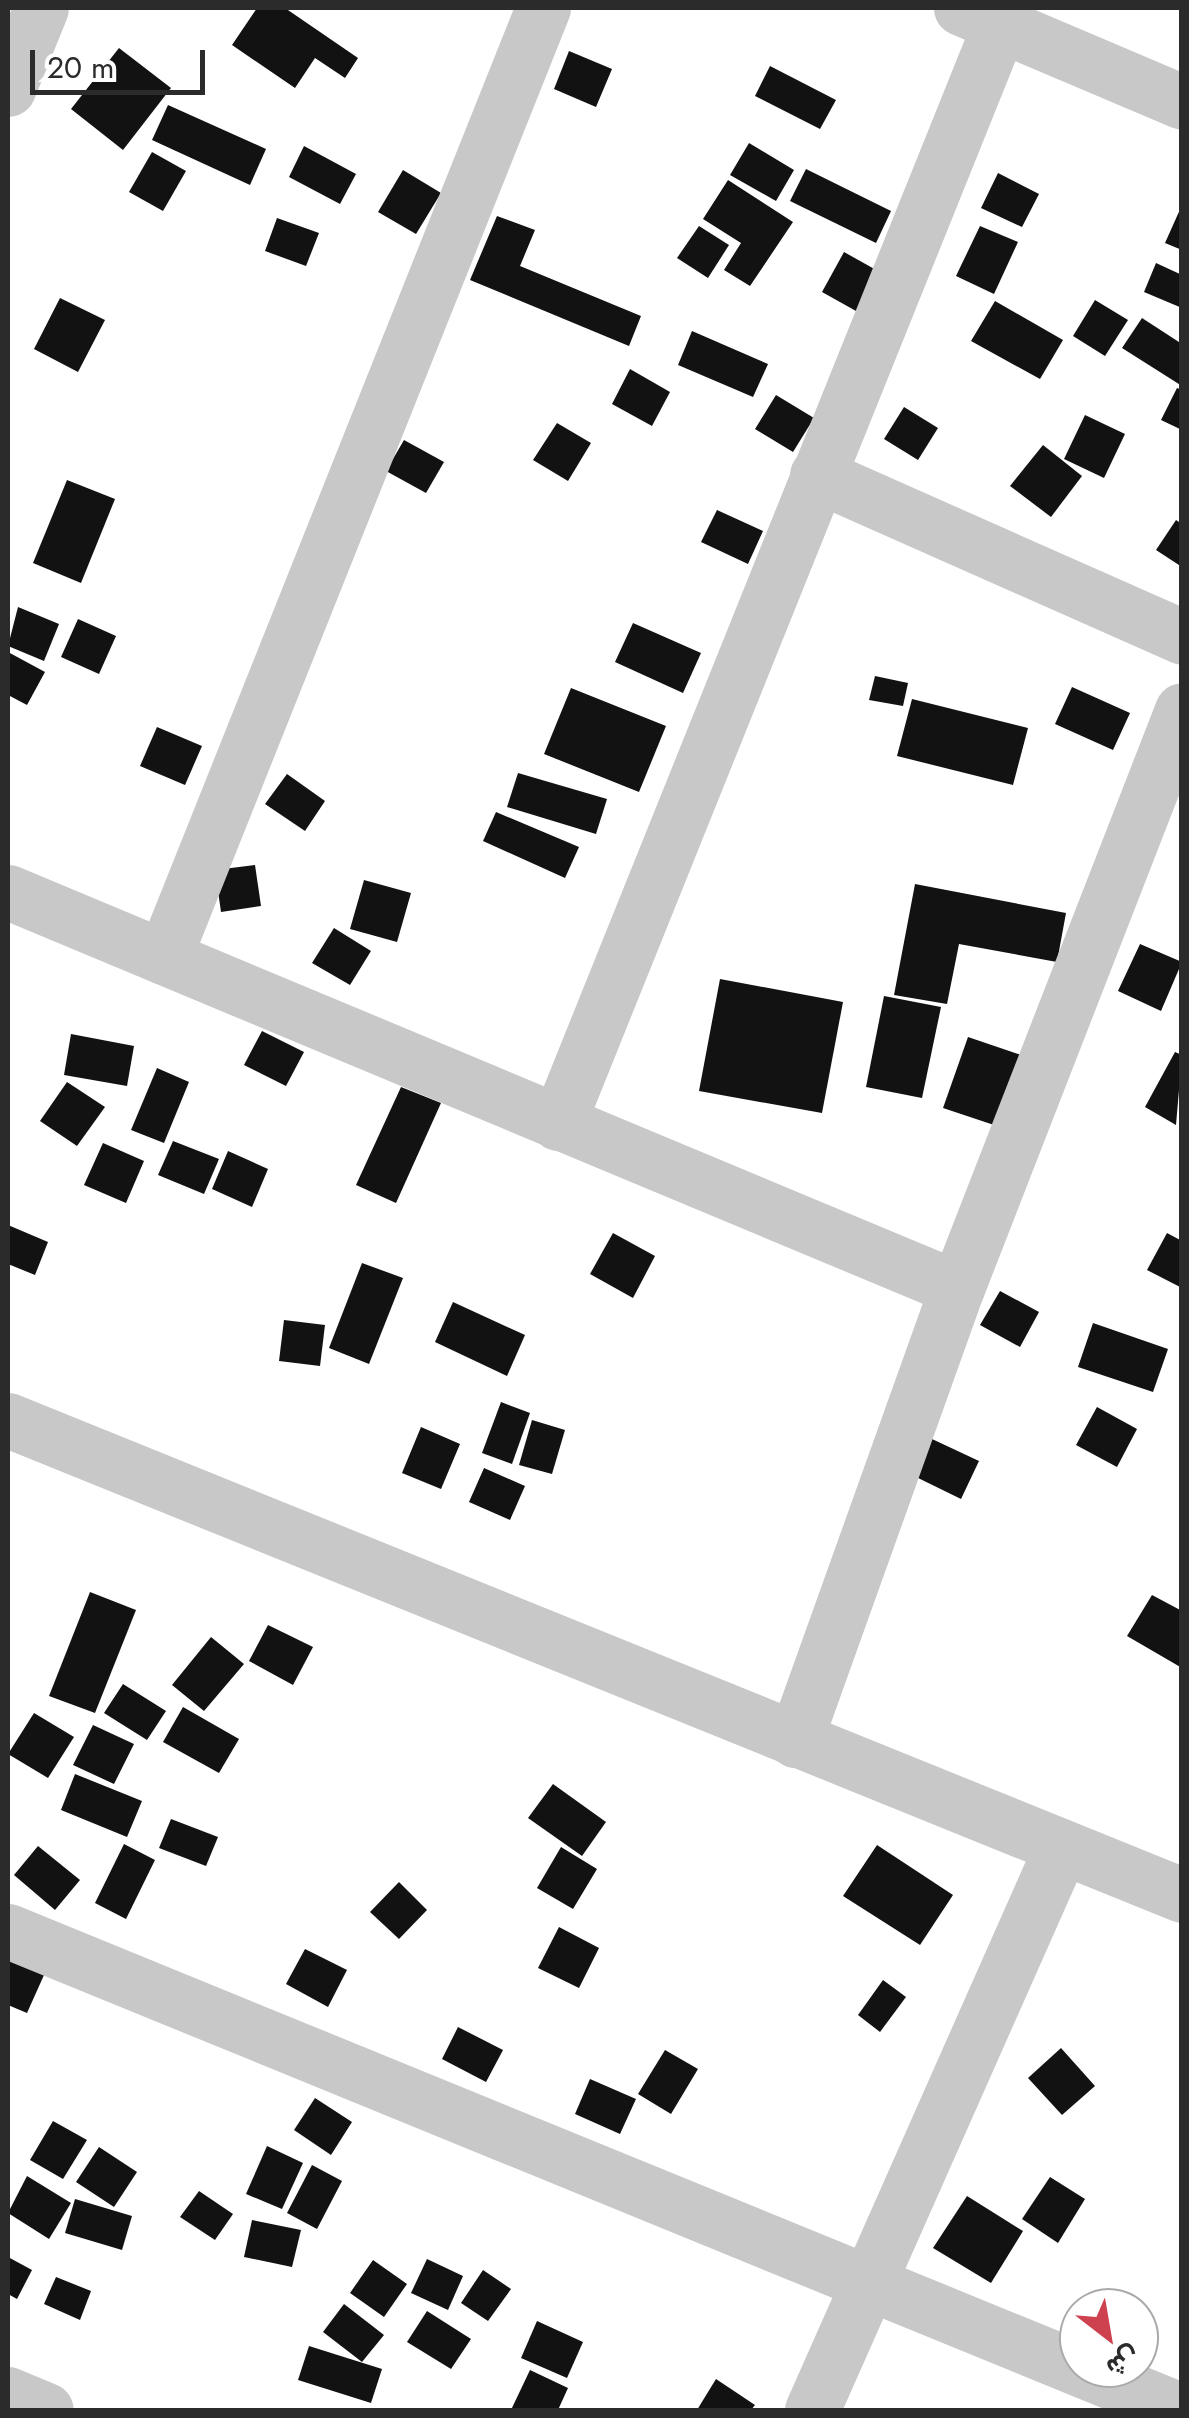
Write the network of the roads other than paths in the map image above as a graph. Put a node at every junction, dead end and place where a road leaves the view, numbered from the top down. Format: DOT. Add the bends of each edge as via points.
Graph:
graph roads {
  1 [pos="41,8"];
  2 [pos="543,8"];
  3 [pos="981,16"];
  4 [pos="8,89"];
  5 [pos="1182,102"];
  6 [pos="818,475"];
  7 [pos="1182,638"];
  8 [pos="1182,710"];
  9 [pos="8,892"];
  10 [pos="164,957"];
  11 [pos="558,1123"];
  12 [pos="957,1288"];
  13 [pos="8,1420"];
  14 [pos="794,1740"];
  15 [pos="1061,1848"];
  16 [pos="1180,1890"];
  17 [pos="8,1931"];
  18 [pos="869,2282"];
  19 [pos="8,2394"];
  20 [pos="46,2410"];
  21 [pos="812,2410"];
  22 [pos="1180,2410"];
  1 -- 4 [label="street"];
  2 -- 10 [label="street"];
  3 -- 5 [label="street"];
  3 -- 6 [label="street"];
  6 -- 7 [label="street"];
  6 -- 11 [label="street"];
  8 -- 12 [label="street"];
  9 -- 10 [label="street"];
  10 -- 11 [label="street"];
  11 -- 12 [label="street"];
  12 -- 14 [label="street"];
  13 -- 14 [label="street"];
  14 -- 15 [label="street"];
  15 -- 16 [label="street"];
  15 -- 18 [label="street"];
  17 -- 18 [label="street"];
  18 -- 21 [label="street"];
  18 -- 22 [label="street"];
  19 -- 20 [label="street"];
}
